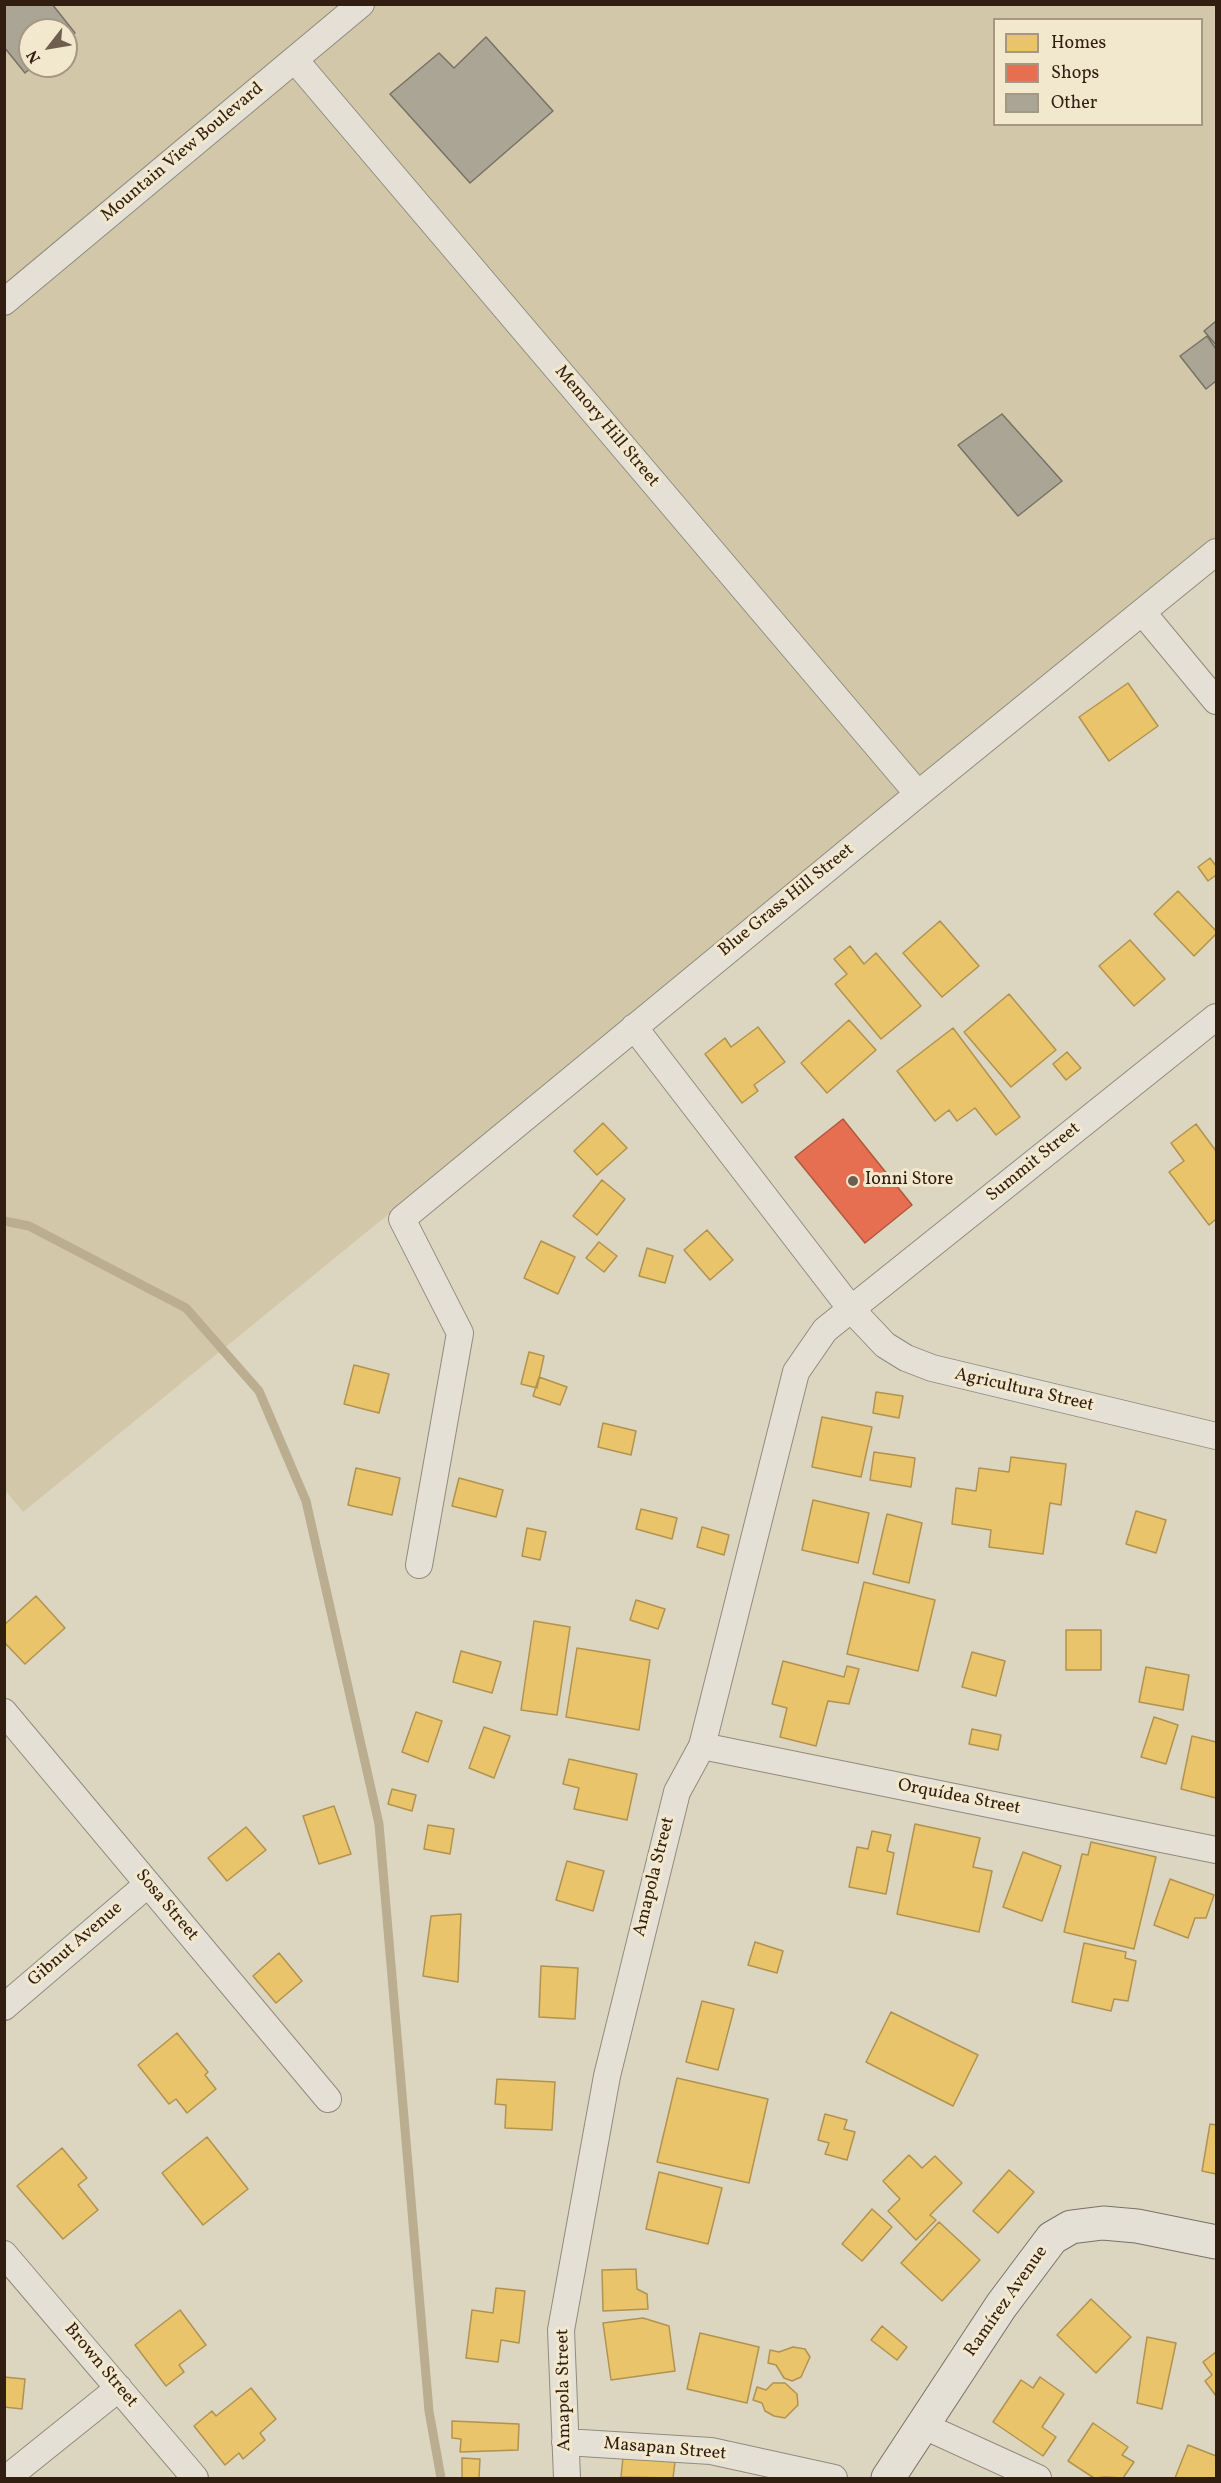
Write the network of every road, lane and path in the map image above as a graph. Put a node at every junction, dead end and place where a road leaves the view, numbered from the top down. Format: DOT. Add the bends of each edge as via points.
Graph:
graph roads {
  1 [pos="361,4"];
  2 [pos="295,60"];
  3 [pos="4,302"];
  4 [pos="1216,552"];
  5 [pos="1143,613"];
  6 [pos="1216,701"];
  7 [pos="918,794"];
  8 [pos="1216,1017"];
  9 [pos="634,1027"];
  10 [pos="851,1309"];
  11 [pos="1216,1436"];
  12 [pos="419,1564"];
  13 [pos="4,1712"];
  14 [pos="702,1746"];
  15 [pos="1216,1850"];
  16 [pos="148,1884"];
  17 [pos="4,2007"];
  18 [pos="328,2099"];
  19 [pos="1216,2241"];
  20 [pos="4,2254"];
  21 [pos="119,2388"];
  22 [pos="924,2426"];
  23 [pos="565,2442"];
  24 [pos="7,2478"];
  25 [pos="195,2478"];
  26 [pos="567,2478"];
  27 [pos="834,2478"];
  28 [pos="888,2478"];
  29 [pos="1038,2478"];
  1 -- 2 [label="street, Mountain View Boulevard"];
  2 -- 3 [label="street, Mountain View Boulevard"];
  2 -- 7 [label="street, Memory Hill Street"];
  4 -- 5 [label="street, Blue Grass Hill Street"];
  5 -- 6 [label="street"];
  5 -- 7 [label="street, Blue Grass Hill Street"];
  7 -- 9 [label="street, Blue Grass Hill Street"];
  8 -- 10 [label="street, Summit Street"];
  9 -- 10 [label="street"];
  9 -- 12 [label="street, Blue Grass Hill Street" via="402,1219 460,1333"];
  10 -- 11 [label="street, Agricultura Street" via="885,1345 932,1368"];
  10 -- 14 [label="street, Amapola Street" via="825,1330 796,1372"];
  13 -- 16 [label="street, Sosa Street"];
  14 -- 15 [label="street, Orquídea Street"];
  14 -- 23 [label="street, Amapola Street" via="676,1792 607,2076 561,2330"];
  16 -- 17 [label="street, Gibnut Avenue"];
  16 -- 18 [label="street, Sosa Street"];
  19 -- 22 [label="street, Ramírez Avenue" via="1103,2223 1071,2227 1052,2238 1001,2306"];
  20 -- 21 [label="street, Brown Street"];
  21 -- 24 [label="street"];
  21 -- 25 [label="street, Brown Street"];
  22 -- 28 [label="street, Ramírez Avenue"];
  22 -- 29 [label="street"];
  23 -- 26 [label="street, Amapola Street"];
  23 -- 27 [label="street, Masapan Street" via="711,2451"];
}
